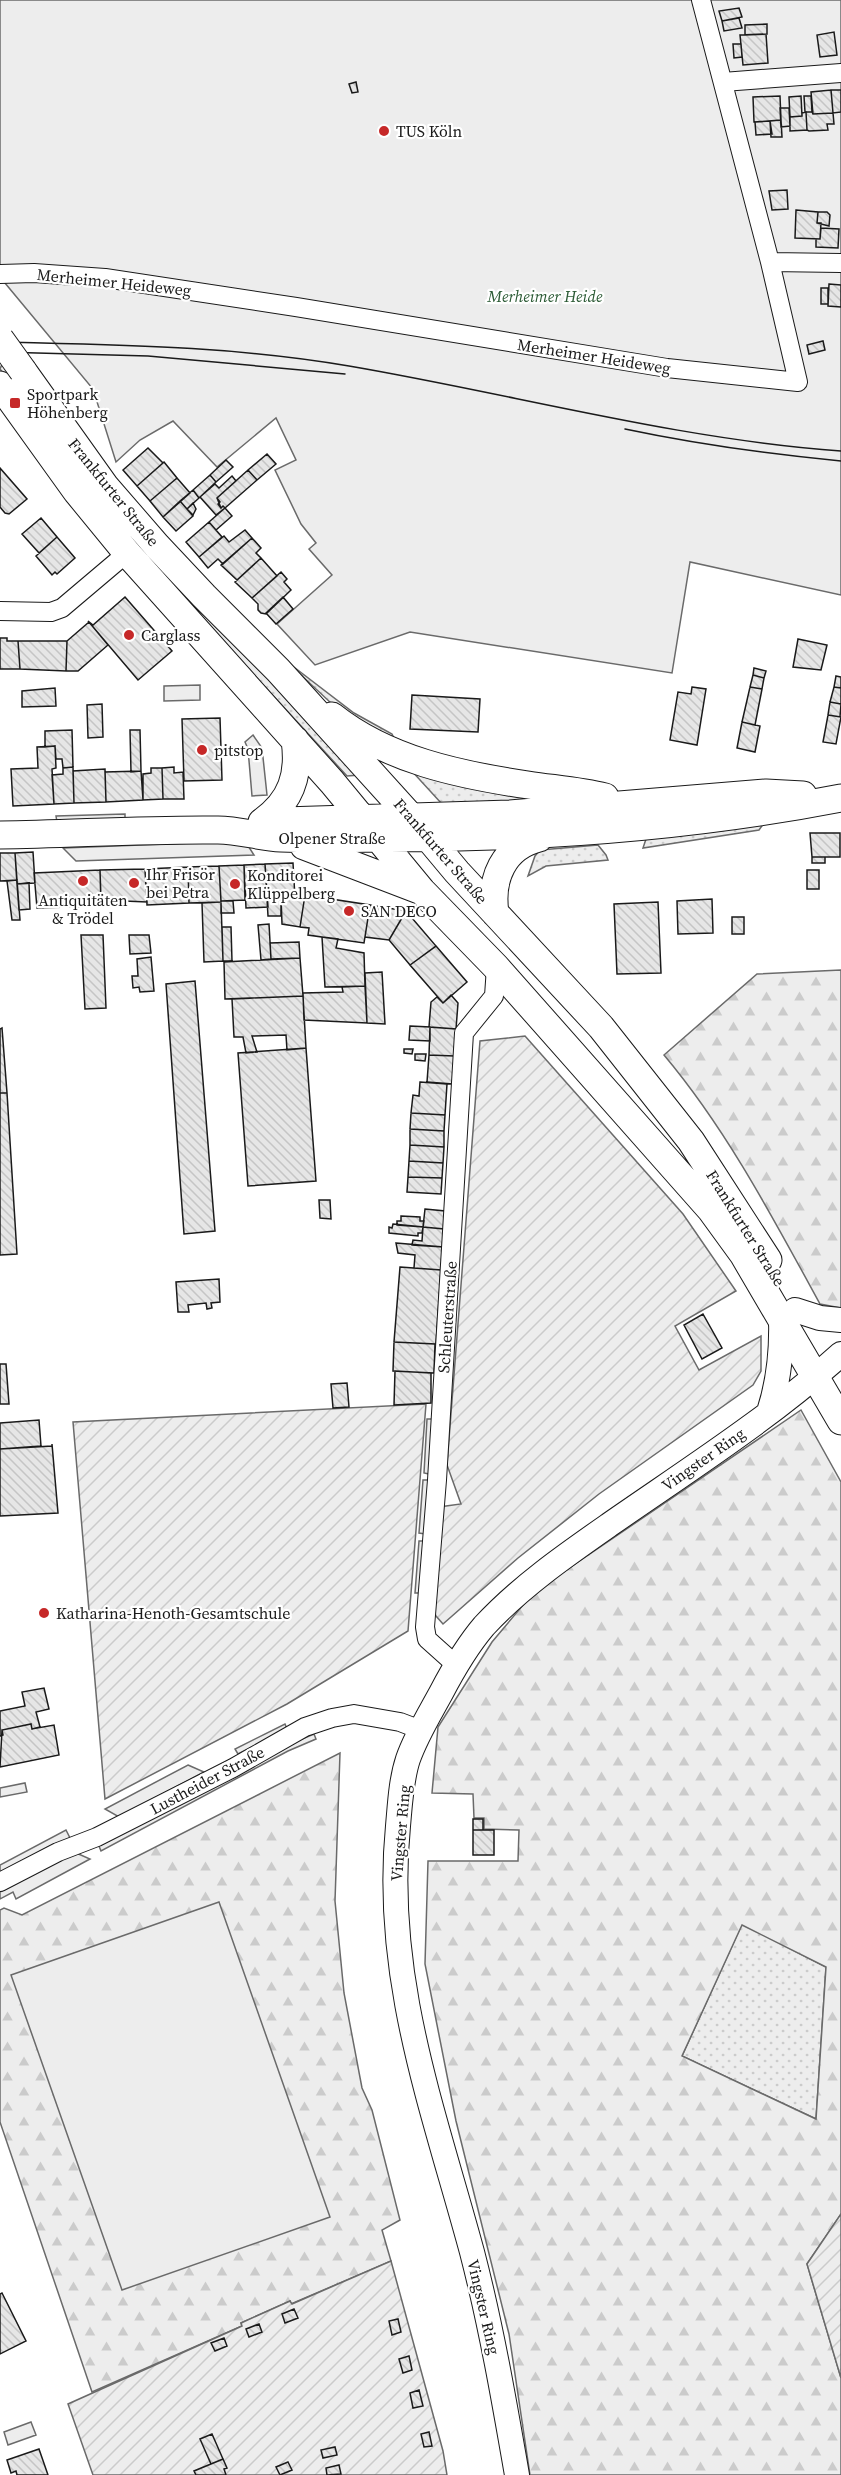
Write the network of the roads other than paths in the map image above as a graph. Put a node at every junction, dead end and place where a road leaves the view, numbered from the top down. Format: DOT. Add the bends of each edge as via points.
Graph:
graph roads {
  1 [pos="700,0"];
  2 [pos="841,73"];
  3 [pos="723,82"];
  4 [pos="770,262"];
  5 [pos="841,263"];
  6 [pos="0,274"];
  7 [pos="0,339"];
  8 [pos="0,385"];
  9 [pos="127,553"];
  10 [pos="0,611"];
  11 [pos="278,670"];
  12 [pos="295,740"];
  13 [pos="841,798"];
  14 [pos="634,804"];
  15 [pos="411,817"];
  16 [pos="370,828"];
  17 [pos="271,830"];
  18 [pos="0,835"];
  19 [pos="549,835"];
  20 [pos="430,838"];
  21 [pos="423,891"];
  22 [pos="495,913"];
  23 [pos="496,967"];
  24 [pos="788,1314"];
  25 [pos="841,1320"];
  26 [pos="827,1366"];
  27 [pos="841,1393"];
  28 [pos="769,1412"];
  29 [pos="841,1420"];
  30 [pos="456,1665"];
  31 [pos="421,1730"];
  32 [pos="0,1882"];
  33 [pos="518,2475"];
  1 -- 3 [label="street, Merheimer Heideweg"];
  2 -- 3 [label="street"];
  3 -- 4 [label="street, Merheimer Heideweg"];
  4 -- 5 [label="street"];
  4 -- 6 [label="street, Merheimer Heideweg" via="798,382 668,368 105,278"];
  7 -- 11 [label="main road, Frankfurter Straße, bridge" via="105,486 204,596"];
  8 -- 9 [label="main road, Frankfurter Straße" via="77,492"];
  9 -- 10 [label="street" via="62,608 51,612"];
  9 -- 12 [label="main road, Frankfurter Straße"];
  11 -- 14 [label="main road" via="339,722 395,753 469,774"];
  11 -- 15 [label="main road, Frankfurter Straße"];
  12 -- 16 [label="main road, Frankfurter Straße"];
  12 -- 17 [label="main road" via="297,770"];
  13 -- 14 [label="main road, Olpener Straße" via="766,793"];
  13 -- 19 [label="main road, Olpener Straße" via="768,812"];
  14 -- 15 [label="main road, Olpener Straße"];
  15 -- 16 [label="main road, Olpener Straße"];
  15 -- 20 [label="main road, Frankfurter Straße"];
  16 -- 17 [label="main road, Olpener Straße"];
  16 -- 20 [label="main road, Olpener Straße"];
  16 -- 21 [label="main road, Frankfurter Straße"];
  17 -- 18 [label="main road, Olpener Straße"];
  17 -- 21 [label="main road"];
  19 -- 20 [label="main road, Olpener Straße"];
  19 -- 22 [label="main road" via="523,844 504,861 494,883"];
  20 -- 22 [label="main road, Frankfurter Straße"];
  21 -- 23 [label="main road, Frankfurter Straße"];
  22 -- 24 [label="main road, Frankfurter Straße" via="601,1027 691,1141 764,1252"];
  23 -- 24 [label="main road, Frankfurter Straße" via="711,1210"];
  23 -- 30 [label="street, Schleuterstraße" via="494,996 464,1033 425,1627 427,1639"];
  24 -- 25 [label="main road"];
  24 -- 26 [label="main road, Frankfurter Straße"];
  24 -- 28 [label="main road"];
  26 -- 27 [label="main road, Frankfurter Straße"];
  26 -- 28 [label="main road, Vingster Ring"];
  26 -- 29 [label="main road, Frankfurter Straße"];
  28 -- 30 [label="main road, Vingster Ring" via="529,1585 484,1626"];
  30 -- 31 [label="main road, Vingster Ring"];
  31 -- 32 [label="street, Lustheider Straße" via="354,1714 305,1727 97,1837"];
  31 -- 33 [label="main road, Vingster Ring" via="405,1770 396,1848 399,1964 416,2056 476,2269"];
}
